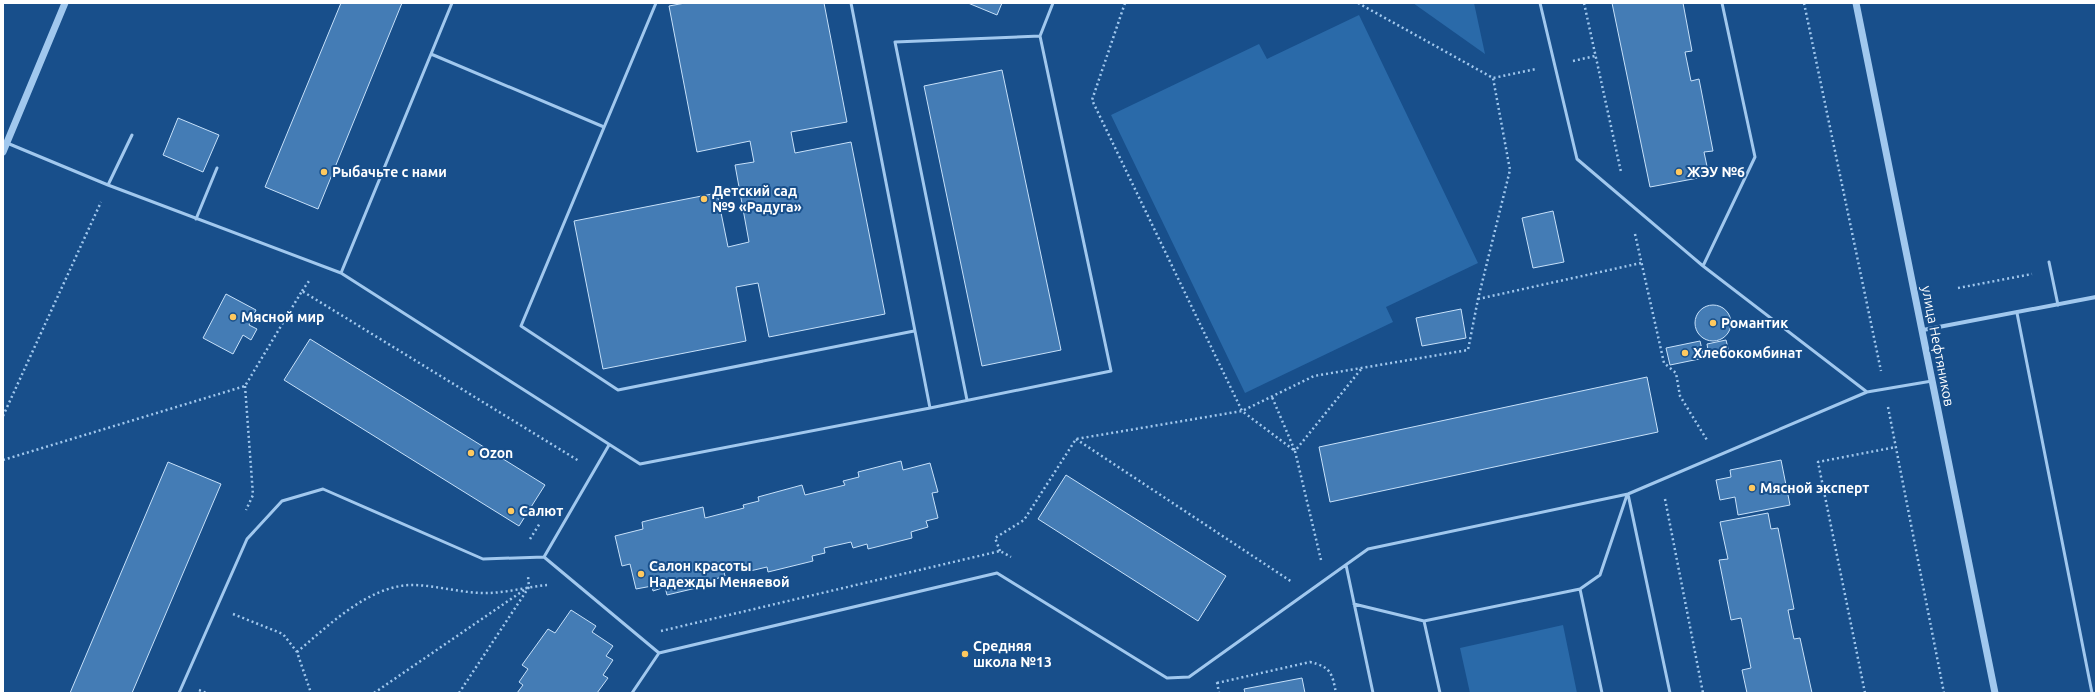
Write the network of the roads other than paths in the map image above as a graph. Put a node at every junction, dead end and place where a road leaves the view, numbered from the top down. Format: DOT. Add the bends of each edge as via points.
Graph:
graph roads {
  1 [pos="65,3"];
  2 [pos="452,3"];
  3 [pos="656,3"];
  4 [pos="851,3"];
  5 [pos="1053,3"];
  6 [pos="1540,3"];
  7 [pos="1722,3"];
  8 [pos="1856,3"];
  9 [pos="1040,36"];
  10 [pos="431,54"];
  11 [pos="604,127"];
  12 [pos="132,136"];
  13 [pos="7,143"];
  14 [pos="3,152"];
  15 [pos="217,168"];
  16 [pos="108,185"];
  17 [pos="196,219"];
  18 [pos="2049,262"];
  19 [pos="1703,266"];
  20 [pos="341,273"];
  21 [pos="2096,297"];
  22 [pos="2058,305"];
  23 [pos="2017,313"];
  24 [pos="1923,330"];
  25 [pos="914,331"];
  26 [pos="1932,381"];
  27 [pos="1867,392"];
  28 [pos="967,400"];
  29 [pos="930,408"];
  30 [pos="609,445"];
  31 [pos="1628,494"];
  32 [pos="544,557"];
  33 [pos="1346,565"];
  34 [pos="1580,588"];
  35 [pos="1354,604"];
  36 [pos="1424,621"];
  37 [pos="659,653"];
  38 [pos="179,693"];
  39 [pos="632,693"];
  40 [pos="1373,693"];
  41 [pos="1440,693"];
  42 [pos="1602,693"];
  43 [pos="1670,693"];
  44 [pos="1996,693"];
  45 [pos="2092,693"];
  1 -- 13 [label="street"];
  2 -- 10 [label="lane"];
  3 -- 11 [label="lane"];
  4 -- 25 [label="lane"];
  5 -- 9 [label="lane"];
  6 -- 19 [label="lane" via="1577,160"];
  7 -- 19 [label="lane" via="1755,157"];
  8 -- 24 [label="street, улица Нефтяников"];
  9 -- 28 [label="lane" via="1111,370"];
  9 -- 28 [label="lane" via="895,42"];
  10 -- 11 [label="lane"];
  10 -- 20 [label="lane"];
  11 -- 25 [label="lane" via="521,326 618,390"];
  12 -- 16 [label="lane"];
  13 -- 14 [label="street"];
  13 -- 16 [label="lane"];
  15 -- 17 [label="lane"];
  16 -- 17 [label="lane"];
  17 -- 20 [label="lane"];
  18 -- 22 [label="lane"];
  19 -- 27 [label="lane"];
  20 -- 30 [label="lane"];
  21 -- 22 [label="street"];
  22 -- 23 [label="street"];
  23 -- 24 [label="street"];
  23 -- 45 [label="lane"];
  24 -- 26 [label="street, улица Нефтяников"];
  25 -- 29 [label="lane"];
  26 -- 27 [label="lane"];
  26 -- 44 [label="street, улица Нефтяников"];
  27 -- 31 [label="lane"];
  28 -- 29 [label="lane"];
  29 -- 30 [label="lane" via="640,464"];
  30 -- 32 [label="lane"];
  31 -- 33 [label="lane" via="1368,549"];
  31 -- 34 [label="lane" via="1600,575"];
  31 -- 43 [label="lane"];
  32 -- 37 [label="lane"];
  32 -- 38 [label="lane" via="483,558 323,489 282,501 246,540"];
  33 -- 35 [label="lane"];
  33 -- 37 [label="lane" via="1189,677 1167,678 997,573"];
  34 -- 36 [label="lane"];
  34 -- 42 [label="lane"];
  35 -- 36 [label="lane"];
  35 -- 40 [label="lane"];
  36 -- 41 [label="lane"];
  37 -- 39 [label="lane"];
}
